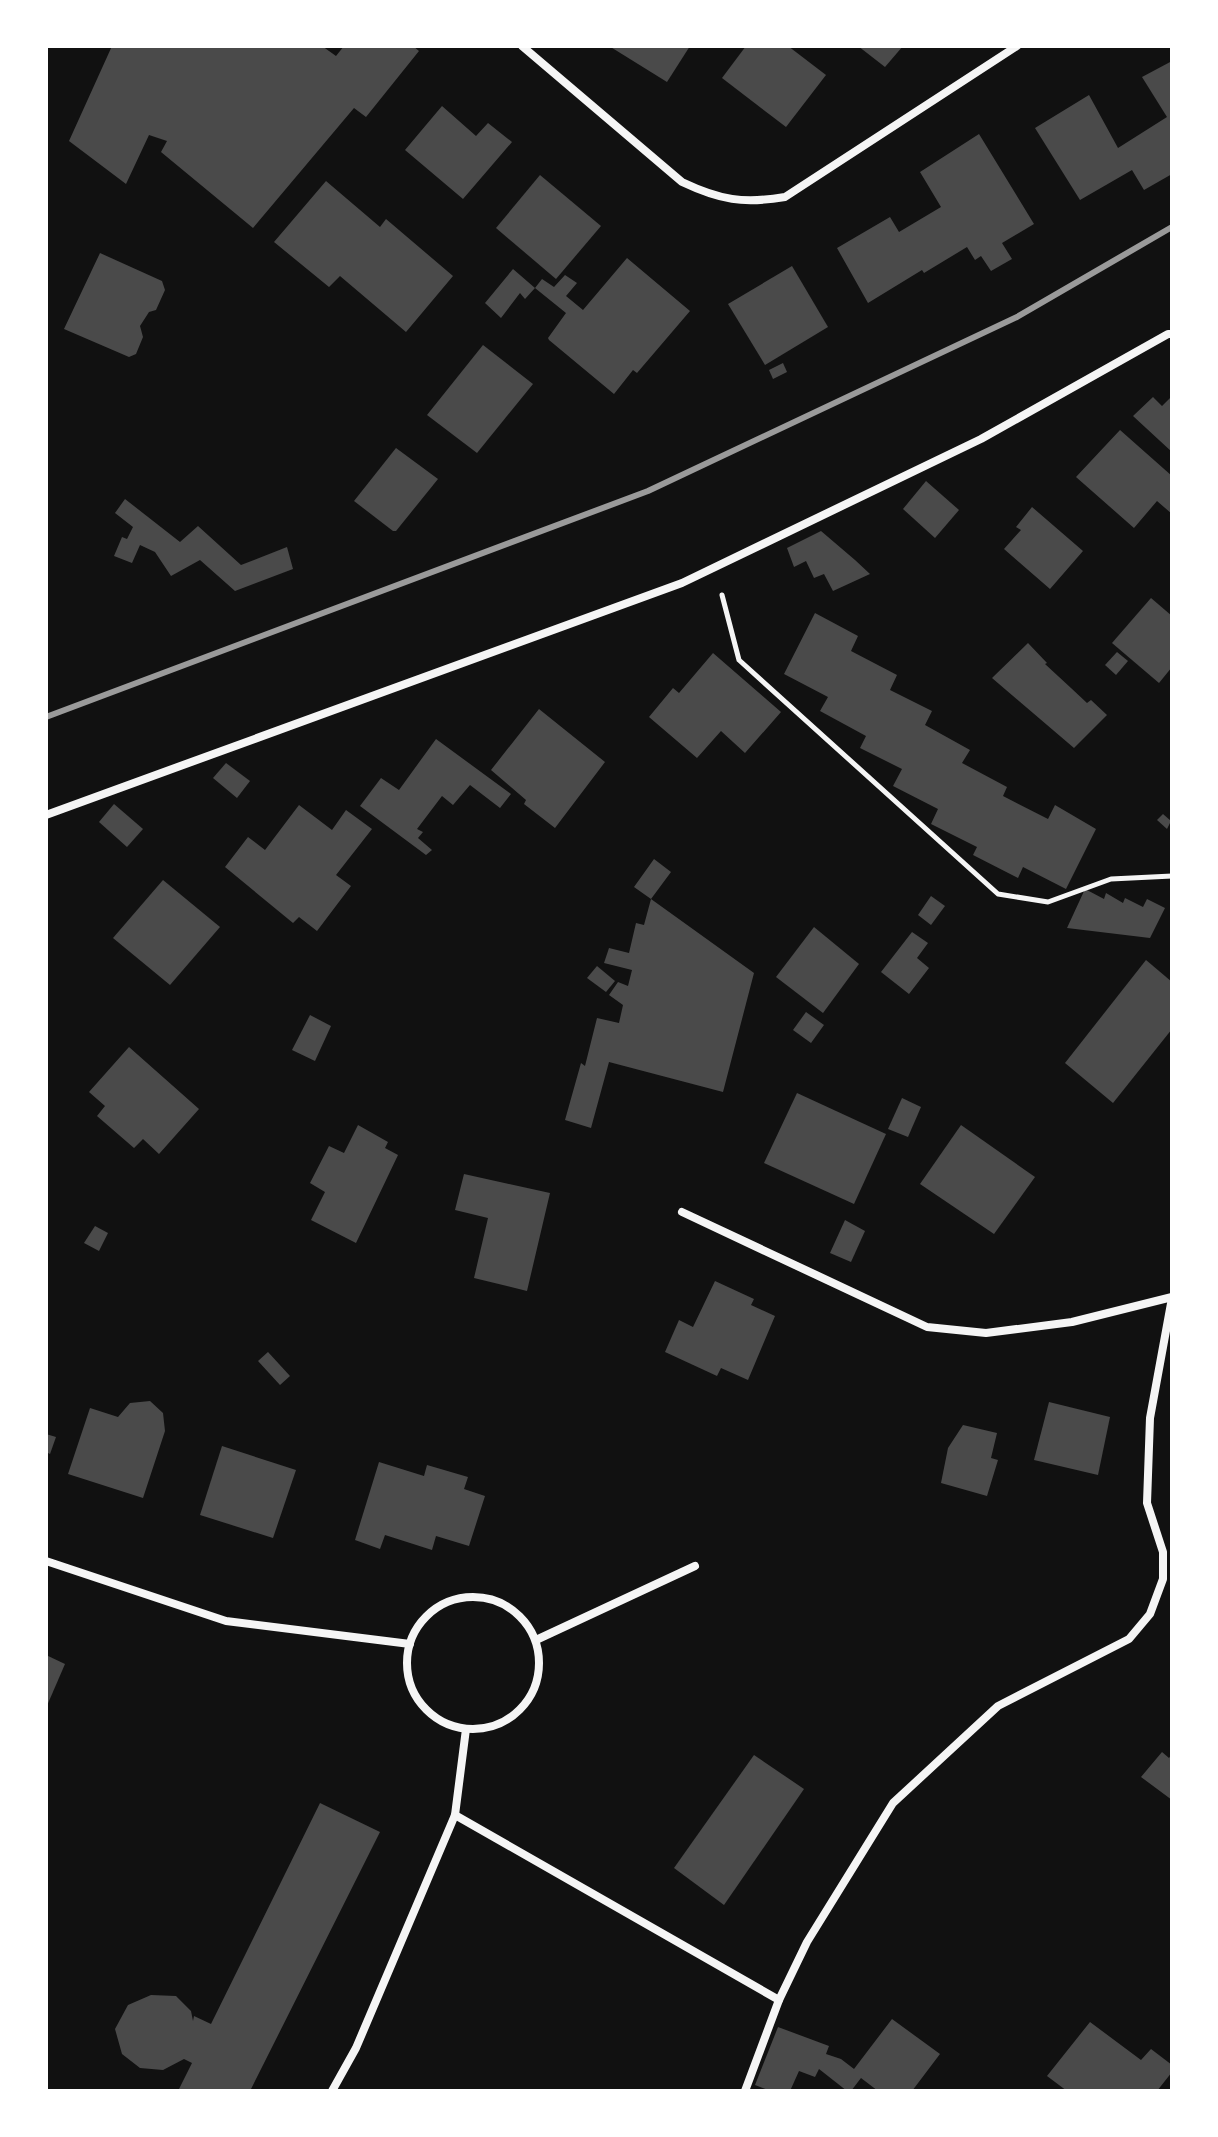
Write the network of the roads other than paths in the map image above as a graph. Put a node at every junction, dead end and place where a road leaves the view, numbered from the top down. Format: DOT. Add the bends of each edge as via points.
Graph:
graph roads {
  1 [pos="522,46"];
  2 [pos="1017,46"];
  3 [pos="1172,334"];
  4 [pos="46,815"];
  5 [pos="682,1212"];
  6 [pos="1172,1298"];
  7 [pos="1168,1555"];
  8 [pos="46,1561"];
  9 [pos="695,1566"];
  10 [pos="536,1640"];
  11 [pos="410,1644"];
  12 [pos="466,1729"];
  13 [pos="455,1815"];
  14 [pos="779,2000"];
  15 [pos="332,2091"];
  16 [pos="745,2091"];
  1 -- 2 [label="street" via="682,182 707,194 757,201 785,197"];
  3 -- 4 [label="street" via="981,439 714,568"];
  5 -- 6 [label="street" via="927,1327 986,1333 1072,1322"];
  6 -- 7 [label="street" via="1150,1418 1147,1503"];
  7 -- 14 [label="street" via="1150,1614 1129,1639 998,1706 893,1803 807,1942"];
  8 -- 11 [label="street" via="226,1621"];
  9 -- 10 [label="street"];
  10 -- 11 [label="street" via="510,1609 472,1597 433,1611"];
  10 -- 12 [label="street" via="540,1662 526,1704 489,1728"];
  11 -- 12 [label="street" via="407,1663 418,1699 439,1720"];
  12 -- 13 [label="street"];
  13 -- 14 [label="street"];
  13 -- 15 [label="street" via="356,2048"];
  14 -- 16 [label="street"];
}
